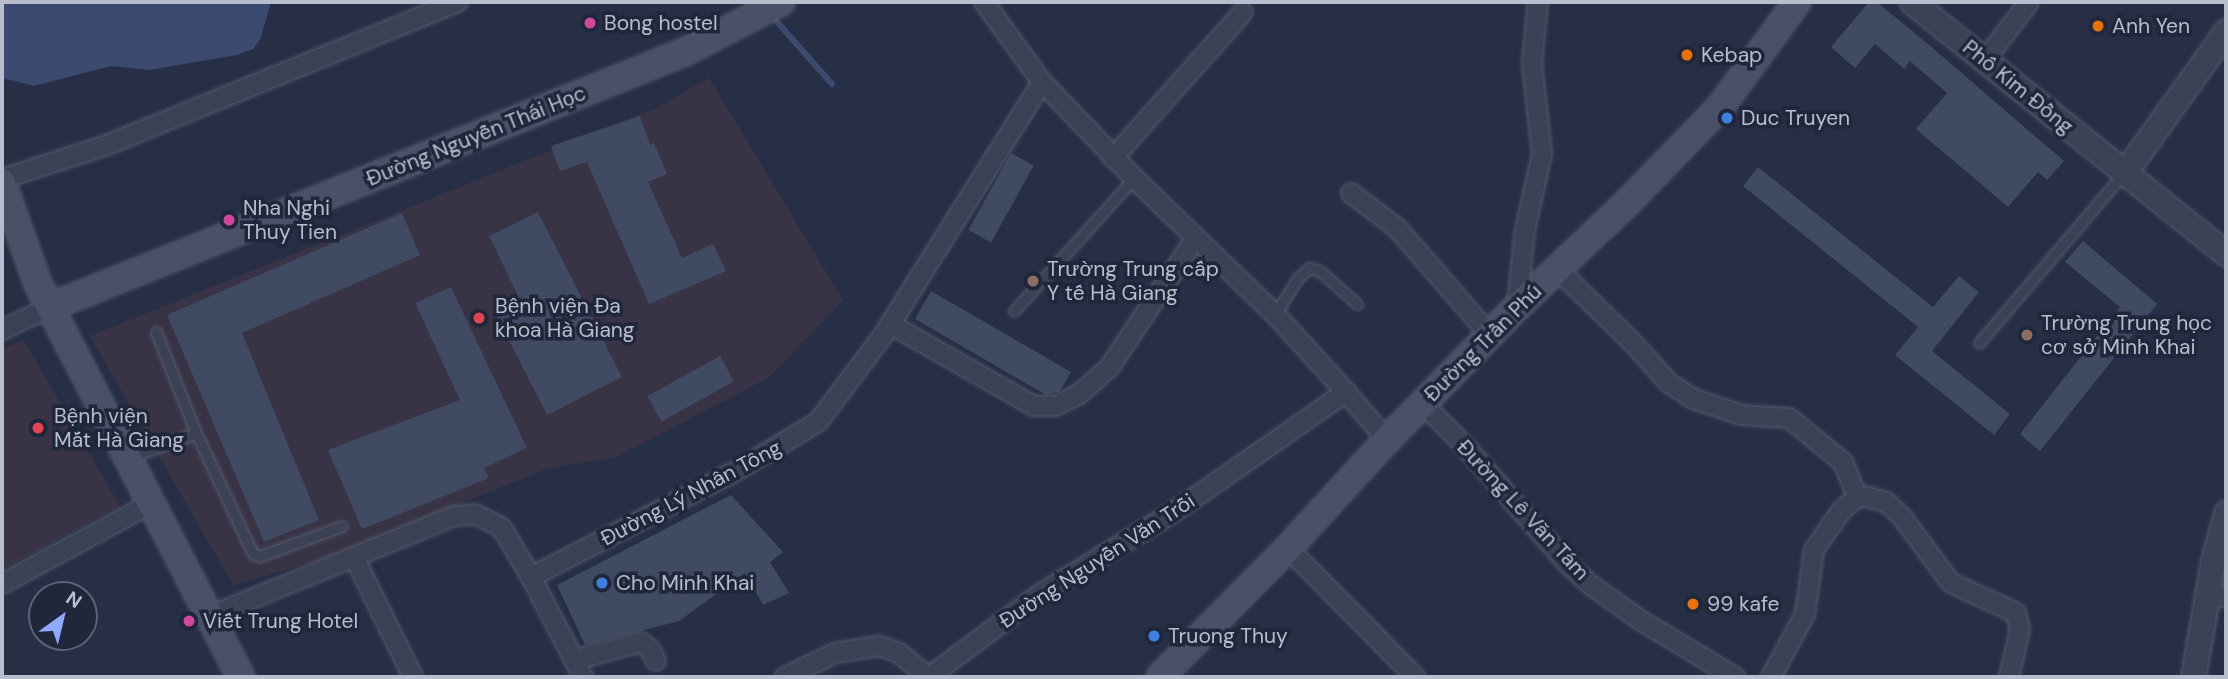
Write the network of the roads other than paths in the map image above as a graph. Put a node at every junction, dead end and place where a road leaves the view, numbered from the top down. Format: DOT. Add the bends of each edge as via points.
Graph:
graph roads {
  1 [pos="458,2"];
  2 [pos="781,2"];
  3 [pos="984,2"];
  4 [pos="1538,2"];
  5 [pos="1797,2"];
  6 [pos="1912,2"];
  7 [pos="2029,2"];
  8 [pos="748,12"];
  9 [pos="1243,12"];
  10 [pos="2226,31"];
  11 [pos="1985,61"];
  12 [pos="1042,82"];
  13 [pos="1113,158"];
  14 [pos="2125,172"];
  15 [pos="1134,178"];
  16 [pos="2,181"];
  17 [pos="1350,193"];
  18 [pos="1195,239"];
  19 [pos="2226,254"];
  20 [pos="1557,269"];
  21 [pos="1357,304"];
  22 [pos="50,307"];
  23 [pos="1517,307"];
  24 [pos="1014,311"];
  25 [pos="1275,314"];
  26 [pos="890,324"];
  27 [pos="2,330"];
  28 [pos="156,332"];
  29 [pos="1490,335"];
  30 [pos="1979,344"];
  31 [pos="1346,392"];
  32 [pos="1423,404"];
  33 [pos="196,433"];
  34 [pos="1387,440"];
  35 [pos="127,459"];
  36 [pos="1857,497"];
  37 [pos="150,504"];
  38 [pos="2226,513"];
  39 [pos="342,526"];
  40 [pos="1288,548"];
  41 [pos="355,559"];
  42 [pos="531,577"];
  43 [pos="2,584"];
  44 [pos="2216,598"];
  45 [pos="210,617"];
  46 [pos="574,660"];
  47 [pos="656,661"];
  48 [pos="241,677"];
  49 [pos="413,677"];
  50 [pos="583,677"];
  51 [pos="785,677"];
  52 [pos="929,677"];
  53 [pos="1161,677"];
  54 [pos="1415,677"];
  55 [pos="1735,677"];
  56 [pos="1771,677"];
  57 [pos="2010,677"];
  58 [pos="2193,677"];
  1 -- 16 [label="street" via="107,145"];
  2 -- 8 [label="main road, Đường Nguyễn Thái Học"];
  3 -- 12 [label="street"];
  4 -- 23 [label="street" via="1532,63 1542,154 1525,230"];
  5 -- 20 [label="main road, Đường Trần Phú" via="1721,106"];
  6 -- 11 [label="street, Phố Kim Đồng"];
  7 -- 11 [label="street"];
  8 -- 22 [label="main road, Đường Nguyễn Thái Học" via="687,51"];
  9 -- 13 [label="street"];
  10 -- 14 [label="street"];
  11 -- 14 [label="street, Phố Kim Đồng"];
  12 -- 13 [label="street"];
  12 -- 26 [label="street, Đường Lý Nhân Tông"];
  13 -- 15 [label="street"];
  14 -- 19 [label="street, Phố Kim Đồng"];
  14 -- 30 [label="lane"];
  15 -- 18 [label="street"];
  15 -- 24 [label="lane"];
  16 -- 22 [label="main road"];
  17 -- 29 [label="street" via="1397,228"];
  18 -- 25 [label="street"];
  18 -- 26 [label="street" via="1109,368 1078,396 1055,406 1034,406"];
  20 -- 23 [label="main road, Đường Trần Phú"];
  20 -- 36 [label="street" via="1669,383 1694,399 1742,415 1789,418 1843,462"];
  21 -- 25 [label="lane" via="1320,271 1309,268"];
  22 -- 27 [label="street"];
  22 -- 35 [label="main road"];
  23 -- 29 [label="main road, Đường Trần Phú"];
  25 -- 31 [label="street"];
  26 -- 42 [label="street, Đường Lý Nhân Tông" via="829,409 808,430"];
  28 -- 33 [label="lane"];
  29 -- 32 [label="main road, Đường Trần Phú"];
  31 -- 34 [label="street"];
  31 -- 52 [label="street, Đường Nguyễn Văn Trỗi" via="1174,512 1040,594"];
  32 -- 34 [label="main road, Đường Trần Phú"];
  32 -- 55 [label="street, Đường Lê Văn Tám" via="1591,584 1640,620"];
  33 -- 35 [label="lane"];
  33 -- 39 [label="lane" via="253,554 260,556"];
  34 -- 40 [label="main road, Đường Trần Phú"];
  35 -- 37 [label="main road"];
  36 -- 56 [label="street" via="1841,511 1814,550 1805,614"];
  36 -- 57 [label="street" via="1879,499 1892,508 1951,583 2016,613 2020,630"];
  37 -- 43 [label="street"];
  37 -- 45 [label="main road"];
  38 -- 44 [label="street"];
  40 -- 53 [label="main road, Đường Trần Phú"];
  40 -- 54 [label="street"];
  41 -- 42 [label="street" via="454,516 475,514 502,528"];
  41 -- 45 [label="street"];
  41 -- 49 [label="street"];
  42 -- 46 [label="street"];
  44 -- 58 [label="street"];
  45 -- 48 [label="main road"];
  46 -- 47 [label="street" via="641,642"];
  46 -- 50 [label="street"];
  51 -- 52 [label="street, Đường Nguyễn Văn Trỗi" via="835,653 879,646 899,653"];
}
